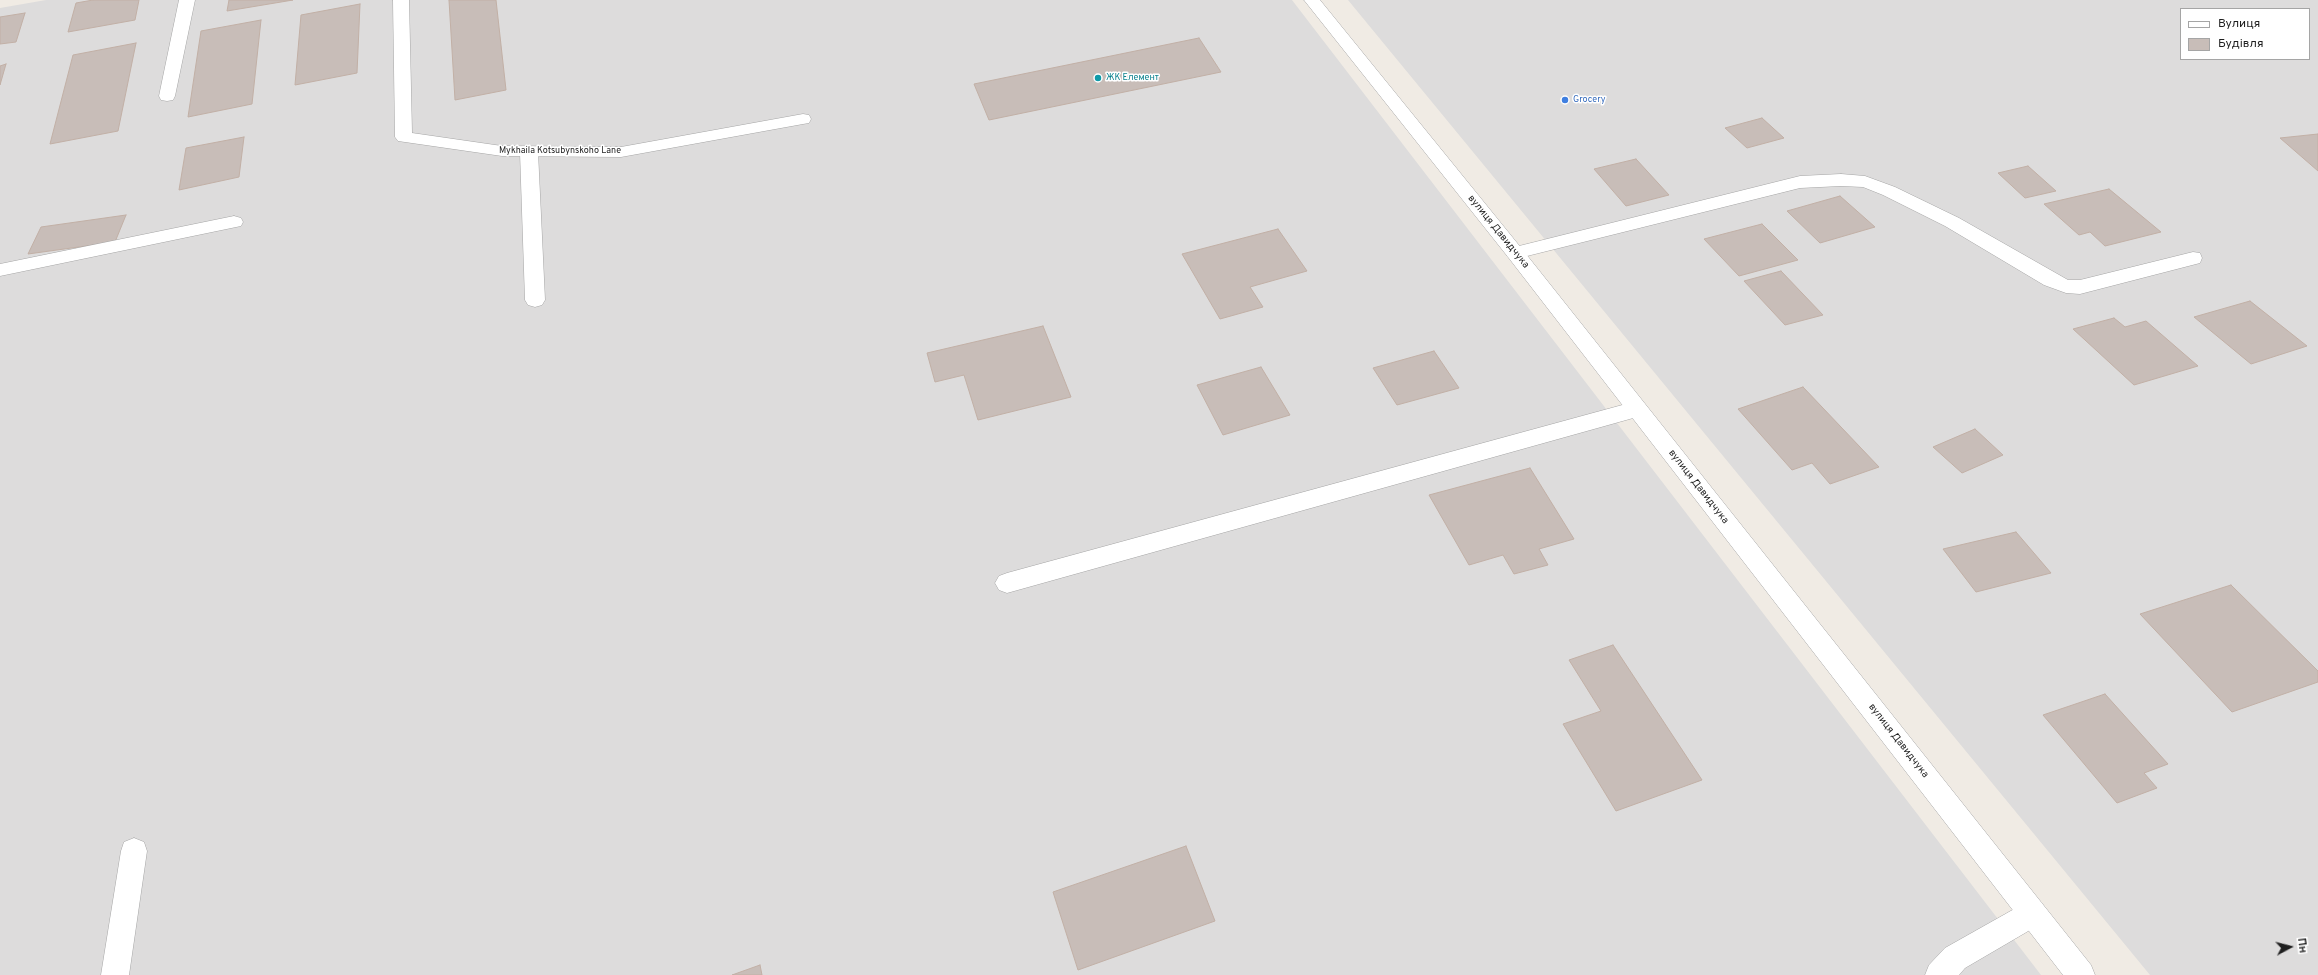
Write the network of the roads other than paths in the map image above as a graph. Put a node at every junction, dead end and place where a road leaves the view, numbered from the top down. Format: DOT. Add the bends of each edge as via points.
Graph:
graph roads {
  1 [pos="187,0"];
  2 [pos="402,0"];
  3 [pos="1312,0"];
  4 [pos="167,96"];
  5 [pos="803,119"];
  6 [pos="529,152"];
  7 [pos="234,222"];
  8 [pos="1515,253"];
  9 [pos="2193,258"];
  10 [pos="0,270"];
  11 [pos="535,300"];
  12 [pos="1637,409"];
  13 [pos="1007,583"];
  14 [pos="134,851"];
  15 [pos="2032,913"];
  16 [pos="115,975"];
  17 [pos="1939,975"];
  18 [pos="2081,975"];
  1 -- 4 [label="street"];
  2 -- 6 [label="street, Mykhaila Kotsubynskoho Lane" via="404,137 502,151"];
  3 -- 8 [label="street, вулиця Давидчука"];
  5 -- 6 [label="street, Mykhaila Kotsubynskoho Lane" via="621,152"];
  6 -- 11 [label="street"];
  7 -- 10 [label="street"];
  8 -- 9 [label="street" via="1800,182 1841,180 1865,182 1889,191 1952,222 2051,280 2066,286 2080,287"];
  8 -- 12 [label="street, вулиця Давидчука"];
  12 -- 13 [label="street"];
  12 -- 15 [label="street, вулиця Давидчука"];
  14 -- 16 [label="street"];
  15 -- 17 [label="street" via="1955,958"];
  15 -- 18 [label="street, вулиця Давидчука"];
}
